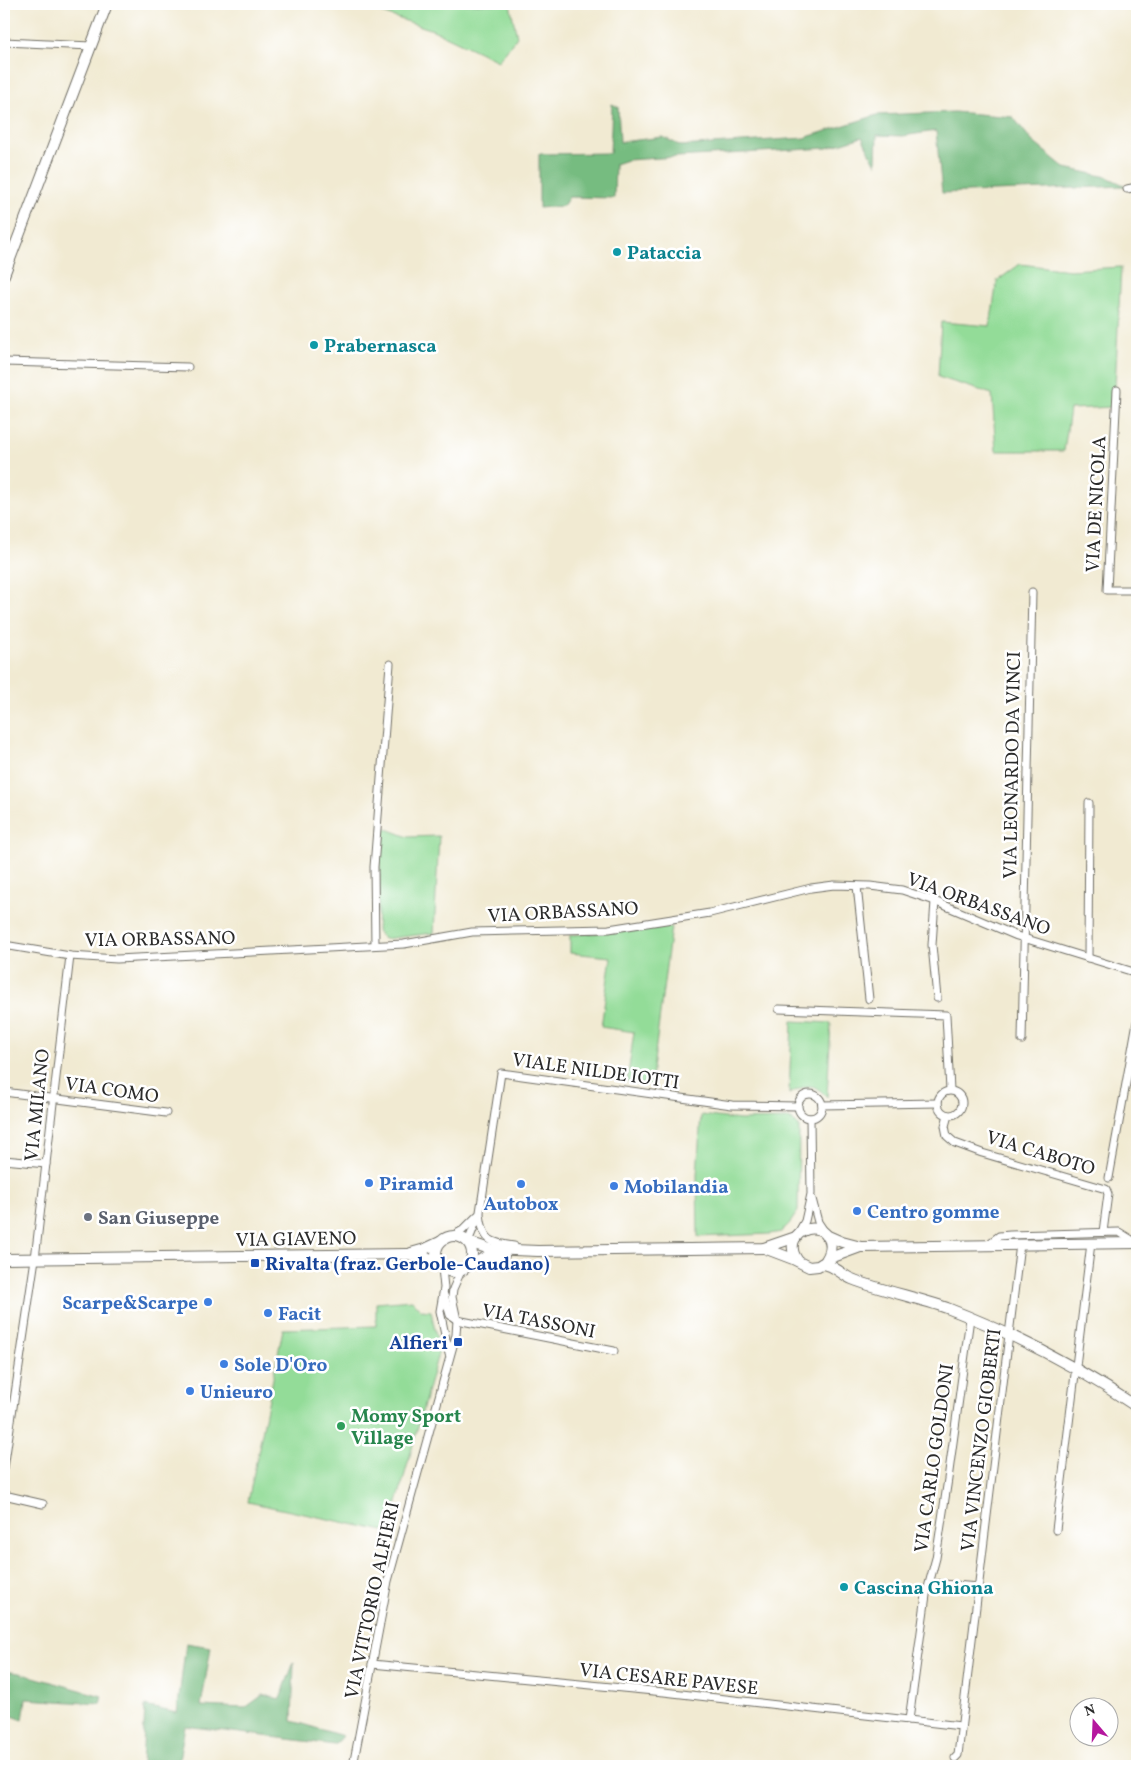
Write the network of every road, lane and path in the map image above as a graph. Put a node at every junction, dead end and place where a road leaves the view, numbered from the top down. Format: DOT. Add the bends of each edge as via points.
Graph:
graph roads {
  1 [pos="107,4"];
  2 [pos="4,42"];
  3 [pos="91,46"];
  4 [pos="1137,187"];
  5 [pos="1127,188"];
  6 [pos="4,274"];
  7 [pos="4,362"];
  8 [pos="188,367"];
  9 [pos="1117,390"];
  10 [pos="1137,590"];
  11 [pos="1032,592"];
  12 [pos="390,664"];
  13 [pos="1089,803"];
  14 [pos="858,886"];
  15 [pos="936,901"];
  16 [pos="1024,938"];
  17 [pos="4,945"];
  18 [pos="374,945"];
  19 [pos="70,956"];
  20 [pos="1088,958"];
  21 [pos="1137,973"];
  22 [pos="937,998"];
  23 [pos="869,999"];
  24 [pos="779,1009"];
  25 [pos="1137,1022"];
  26 [pos="1022,1040"];
  27 [pos="950,1090"];
  28 [pos="4,1092"];
  29 [pos="54,1098"];
  30 [pos="938,1103"];
  31 [pos="822,1105"];
  32 [pos="797,1106"];
  33 [pos="166,1113"];
  34 [pos="948,1115"];
  35 [pos="810,1118"];
  36 [pos="4,1160"];
  37 [pos="46,1164"];
  38 [pos="1109,1178"];
  39 [pos="811,1194"];
  40 [pos="480,1212"];
  41 [pos="1103,1232"];
  42 [pos="454,1235"];
  43 [pos="826,1235"];
  44 [pos="796,1237"];
  45 [pos="440,1242"];
  46 [pos="468,1242"];
  47 [pos="1091,1243"];
  48 [pos="1136,1243"];
  49 [pos="1020,1244"];
  50 [pos="988,1245"];
  51 [pos="861,1247"];
  52 [pos="764,1248"];
  53 [pos="537,1251"];
  54 [pos="408,1254"];
  55 [pos="35,1258"];
  56 [pos="4,1259"];
  57 [pos="798,1261"];
  58 [pos="824,1262"];
  59 [pos="441,1267"];
  60 [pos="465,1268"];
  61 [pos="444,1295"];
  62 [pos="970,1318"];
  63 [pos="457,1320"];
  64 [pos="1009,1334"];
  65 [pos="614,1352"];
  66 [pos="449,1355"];
  67 [pos="1076,1369"];
  68 [pos="1137,1407"];
  69 [pos="4,1468"];
  70 [pos="4,1495"];
  71 [pos="43,1504"];
  72 [pos="1056,1530"];
  73 [pos="931,1583"];
  74 [pos="978,1588"];
  75 [pos="372,1664"];
  76 [pos="909,1720"];
  77 [pos="961,1726"];
  78 [pos="955,1758"];
  79 [pos="353,1766"];
  1 -- 3 [label="main road"];
  2 -- 3 [label="street"];
  3 -- 6 [label="main road"];
  4 -- 5 [label="street"];
  7 -- 8 [label="street"];
  9 -- 10 [label="street, VIA DE NICOLA" via="1107,590"];
  11 -- 16 [label="street, VIA LEONARDO DA VINCI"];
  12 -- 18 [label="street" via="374,867"];
  13 -- 20 [label="street"];
  14 -- 15 [label="street, VIA ORBASSANO" via="902,890"];
  14 -- 18 [label="street, VIA ORBASSANO" via="811,888 710,913 608,929 472,932 404,944"];
  14 -- 23 [label="street"];
  15 -- 16 [label="street, VIA ORBASSANO"];
  15 -- 22 [label="street" via="932,946"];
  16 -- 20 [label="street, VIA ORBASSANO"];
  16 -- 26 [label="street, VIA LEONARDO DA VINCI"];
  17 -- 19 [label="street, VIA ORBASSANO"];
  18 -- 19 [label="street, VIA ORBASSANO" via="117,959"];
  19 -- 29 [label="street, VIA MILANO"];
  20 -- 21 [label="street, VIA ORBASSANO"];
  24 -- 27 [label="street" via="946,1015"];
  25 -- 38 [label="street, VIA CABOTO"];
  27 -- 30 [label="street" via="942,1093"];
  27 -- 34 [label="street" via="960,1095 962,1105 956,1114"];
  28 -- 29 [label="street, VIA COMO"];
  29 -- 33 [label="street, VIA COMO"];
  29 -- 37 [label="street, VIA MILANO"];
  30 -- 31 [label="street"];
  30 -- 34 [label="street" via="940,1111"];
  31 -- 32 [label="street" via="820,1098 810,1093 801,1097"];
  31 -- 35 [label="street" via="819,1114"];
  32 -- 35 [label="street" via="802,1115"];
  32 -- 40 [label="street, VIALE NILDE IOTTI" via="732,1106 501,1073"];
  34 -- 41 [label="street, VIA CABOTO" via="947,1136 955,1143 1106,1189"];
  35 -- 39 [label="street"];
  36 -- 37 [label="street"];
  37 -- 55 [label="street, VIA MILANO"];
  39 -- 43 [label="street" via="818,1222"];
  39 -- 44 [label="street" via="805,1221"];
  40 -- 42 [label="street"];
  40 -- 46 [label="street"];
  40 -- 53 [label="street" via="484,1232 490,1241"];
  41 -- 48 [label="street" via="1119,1232"];
  41 -- 50 [label="street" via="999,1236"];
  42 -- 45 [label="main road, VIA GIAVENO"];
  42 -- 46 [label="main road"];
  43 -- 44 [label="main road" via="810,1229"];
  43 -- 51 [label="main road"];
  43 -- 58 [label="main road" via="831,1247"];
  44 -- 52 [label="main road"];
  44 -- 57 [label="main road" via="792,1246"];
  45 -- 54 [label="main road, VIA GIAVENO"];
  45 -- 59 [label="main road" via="436,1251"];
  46 -- 53 [label="main road" via="490,1248"];
  46 -- 60 [label="main road" via="473,1254"];
  47 -- 48 [label="main road"];
  47 -- 49 [label="main road"];
  47 -- 67 [label="street"];
  49 -- 50 [label="main road"];
  49 -- 64 [label="street, VIA VINCENZO GIOBERTI"];
  50 -- 51 [label="main road"];
  51 -- 58 [label="main road"];
  52 -- 53 [label="main road"];
  52 -- 57 [label="main road"];
  53 -- 60 [label="main road" via="486,1257"];
  54 -- 55 [label="main road, VIA GIAVENO"];
  54 -- 59 [label="main road, VIA GIAVENO" via="426,1258"];
  55 -- 56 [label="main road, VIA GIAVENO"];
  55 -- 69 [label="street, VIA MILANO"];
  57 -- 58 [label="main road" via="809,1267"];
  58 -- 62 [label="main road" via="851,1279"];
  59 -- 60 [label="main road, VIA GIAVENO" via="451,1272"];
  59 -- 61 [label="street, VIA VITTORIO ALFIERI"];
  60 -- 63 [label="street, VIA VITTORIO ALFIERI" via="452,1297"];
  61 -- 63 [label="street, VIA VITTORIO ALFIERI" via="450,1314"];
  61 -- 66 [label="street, VIA VITTORIO ALFIERI" via="440,1311"];
  62 -- 64 [label="main road"];
  62 -- 73 [label="street, VIA CARLO GOLDONI"];
  63 -- 65 [label="street, VIA TASSONI"];
  63 -- 66 [label="street, VIA VITTORIO ALFIERI"];
  64 -- 67 [label="main road"];
  64 -- 74 [label="street, VIA VINCENZO GIOBERTI"];
  66 -- 75 [label="street, VIA VITTORIO ALFIERI" via="388,1580"];
  67 -- 68 [label="main road"];
  67 -- 72 [label="street"];
  70 -- 71 [label="street"];
  73 -- 74 [label="street"];
  73 -- 76 [label="street, VIA CARLO GOLDONI" via="926,1595"];
  74 -- 77 [label="street, VIA VINCENZO GIOBERTI"];
  75 -- 76 [label="street, VIA CESARE PAVESE"];
  75 -- 79 [label="street, VIA VITTORIO ALFIERI"];
  76 -- 77 [label="street, VIA CESARE PAVESE"];
  77 -- 78 [label="street, VIA VINCENZO GIOBERTI"];
}
